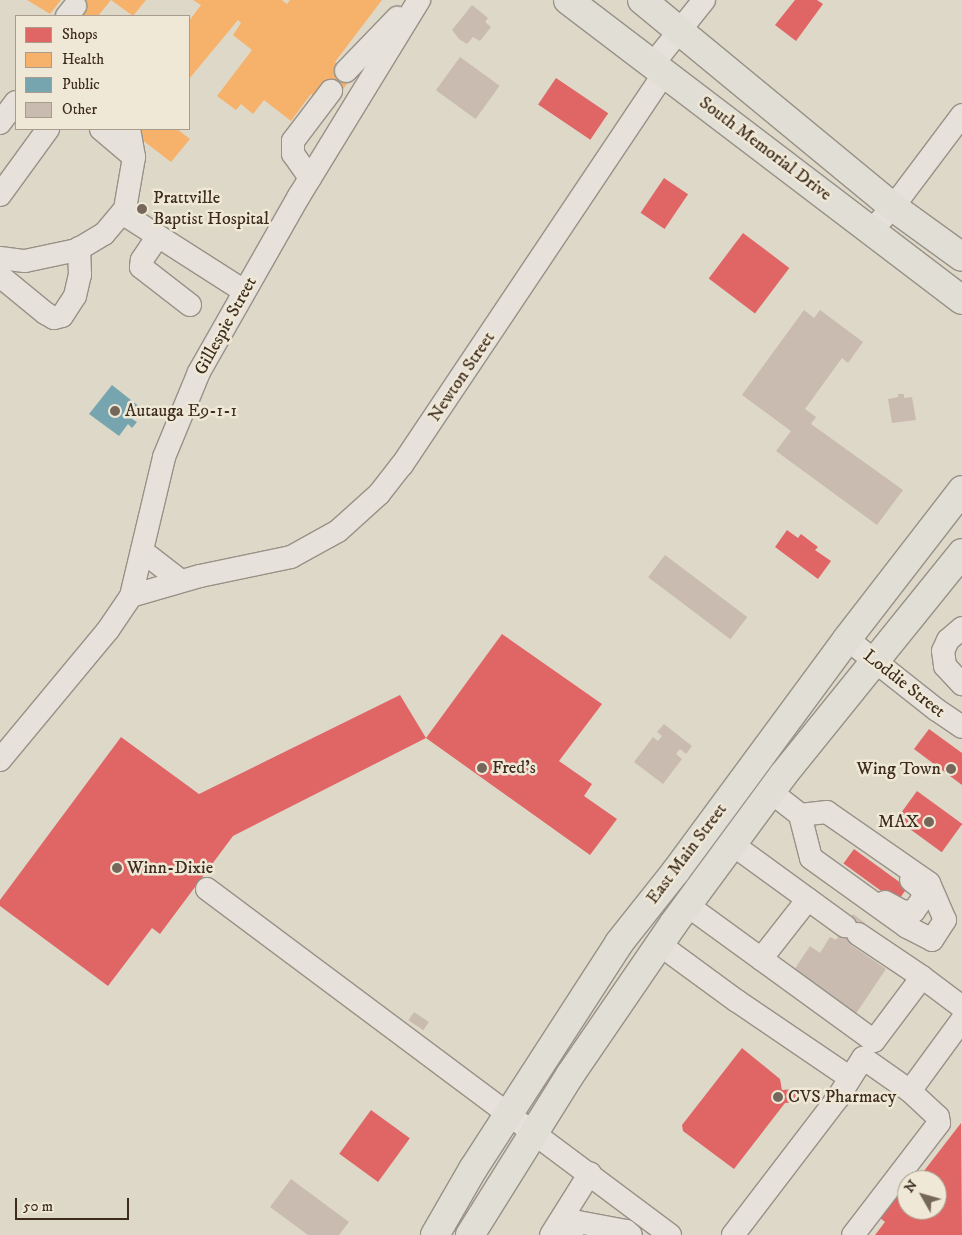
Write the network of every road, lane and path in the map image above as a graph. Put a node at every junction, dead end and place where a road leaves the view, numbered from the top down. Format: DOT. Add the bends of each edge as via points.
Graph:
graph roads {
  1 [pos="568,0"];
  2 [pos="642,0"];
  3 [pos="704,0"];
  4 [pos="415,6"];
  5 [pos="679,29"];
  6 [pos="658,69"];
  7 [pos="346,71"];
  8 [pos="331,91"];
  9 [pos="15,103"];
  10 [pos="962,115"];
  11 [pos="0,123"];
  12 [pos="47,130"];
  13 [pos="102,130"];
  14 [pos="129,130"];
  15 [pos="134,157"];
  16 [pos="310,178"];
  17 [pos="0,196"];
  18 [pos="893,206"];
  19 [pos="122,213"];
  20 [pos="872,230"];
  21 [pos="158,236"];
  22 [pos="79,248"];
  23 [pos="962,257"];
  24 [pos="0,262"];
  25 [pos="244,291"];
  26 [pos="953,293"];
  27 [pos="190,305"];
  28 [pos="962,318"];
  29 [pos="958,503"];
  30 [pos="142,551"];
  31 [pos="961,556"];
  32 [pos="181,580"];
  33 [pos="131,596"];
  34 [pos="962,628"];
  35 [pos="847,639"];
  36 [pos="876,662"];
  37 [pos="962,684"];
  38 [pos="962,727"];
  39 [pos="0,759"];
  40 [pos="771,792"];
  41 [pos="800,815"];
  42 [pos="853,830"];
  43 [pos="732,844"];
  44 [pos="847,885"];
  45 [pos="207,889"];
  46 [pos="808,899"];
  47 [pos="687,904"];
  48 [pos="659,944"];
  49 [pos="761,959"];
  50 [pos="922,977"];
  51 [pos="962,1007"];
  52 [pos="962,1020"];
  53 [pos="868,1049"];
  54 [pos="849,1077"];
  55 [pos="910,1091"];
  56 [pos="508,1114"];
  57 [pos="534,1133"];
  58 [pos="590,1173"];
  59 [pos="435,1235"];
  60 [pos="470,1235"];
  61 [pos="551,1235"];
  62 [pos="570,1235"];
  63 [pos="631,1235"];
  64 [pos="670,1235"];
  65 [pos="733,1235"];
  66 [pos="853,1235"];
  1 -- 6 [label="main road, South Memorial Drive"];
  2 -- 5 [label="main road, South Memorial Drive"];
  3 -- 5 [label="street, Newton Street"];
  4 -- 7 [label="street" via="401,14"];
  4 -- 16 [label="street, Gillespie Street"];
  5 -- 6 [label="street, Newton Street"];
  5 -- 18 [label="main road, South Memorial Drive"];
  6 -- 20 [label="main road, South Memorial Drive"];
  6 -- 32 [label="street, Newton Street" via="408,457 379,494 338,530 291,557"];
  8 -- 16 [label="street" via="293,141 293,154"];
  9 -- 11 [label="street"];
  10 -- 18 [label="street"];
  12 -- 17 [label="street"];
  13 -- 15 [label="street"];
  14 -- 15 [label="street"];
  15 -- 19 [label="street"];
  16 -- 25 [label="street, Gillespie Street"];
  18 -- 20 [label="street"];
  18 -- 23 [label="main road, South Memorial Drive"];
  19 -- 21 [label="street"];
  19 -- 22 [label="street" via="104,234"];
  20 -- 26 [label="main road, South Memorial Drive"];
  21 -- 25 [label="street"];
  21 -- 27 [label="street" via="142,260 142,267"];
  22 -- 24 [label="street" via="25,261"];
  22 -- 24 [label="street" via="75,296 62,316 54,318 45,313"];
  25 -- 30 [label="street, Gillespie Street" via="176,423 164,457"];
  26 -- 28 [label="main road"];
  29 -- 35 [label="main road, East Main Street"];
  30 -- 32 [label="street"];
  30 -- 33 [label="street, Gillespie Street"];
  31 -- 36 [label="main road, East Main Street"];
  32 -- 33 [label="street, Newton Street"];
  33 -- 39 [label="street, Gillespie Street" via="108,630"];
  34 -- 37 [label="street" via="948,640 943,652 945,666"];
  35 -- 36 [label="street, Loddie Street"];
  35 -- 56 [label="main road, East Main Street" via="620,943"];
  36 -- 38 [label="street, Loddie Street"];
  36 -- 40 [label="main road, East Main Street"];
  40 -- 41 [label="street"];
  40 -- 43 [label="main road, East Main Street"];
  41 -- 42 [label="street" via="827,812"];
  41 -- 44 [label="street" via="811,858"];
  42 -- 44 [label="street" via="865,847 922,889 924,898 914,912 904,912 870,890"];
  42 -- 44 [label="street" via="929,883 945,920 932,940"];
  43 -- 46 [label="street"];
  43 -- 47 [label="main road, East Main Street"];
  45 -- 56 [label="street"];
  46 -- 49 [label="street"];
  46 -- 50 [label="street"];
  47 -- 48 [label="main road, East Main Street"];
  47 -- 49 [label="street"];
  48 -- 54 [label="street"];
  48 -- 57 [label="main road, East Main Street"];
  49 -- 53 [label="street"];
  50 -- 51 [label="street"];
  50 -- 53 [label="street"];
  52 -- 55 [label="street"];
  53 -- 54 [label="street"];
  53 -- 55 [label="street"];
  54 -- 65 [label="street" via="837,1099"];
  55 -- 66 [label="street" via="938,1117 939,1123"];
  56 -- 57 [label="street"];
  56 -- 59 [label="main road, East Main Street"];
  57 -- 58 [label="street"];
  57 -- 60 [label="main road, East Main Street"];
  58 -- 61 [label="street"];
  58 -- 64 [label="street"];
  62 -- 63 [label="street" via="578,1222 626,1231"];
}
